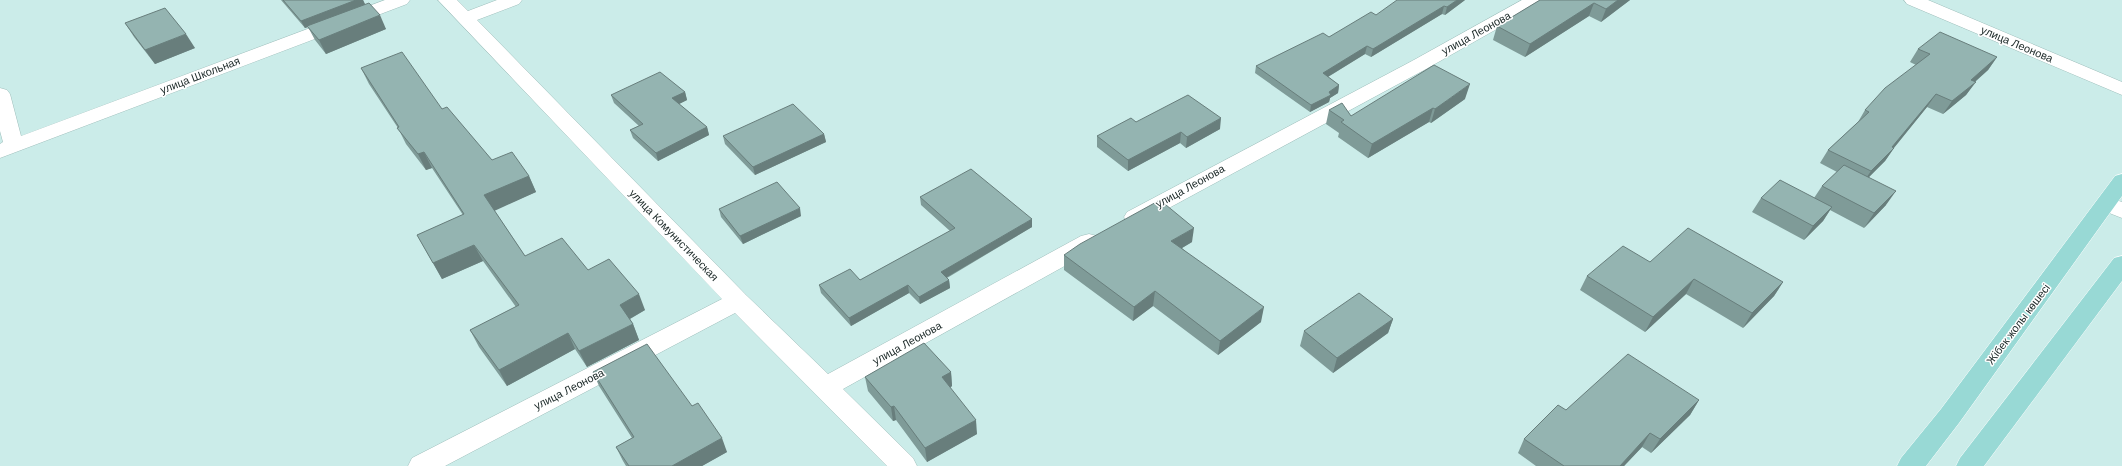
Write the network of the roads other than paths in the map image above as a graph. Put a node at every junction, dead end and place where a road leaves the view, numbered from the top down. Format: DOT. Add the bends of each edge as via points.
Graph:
graph roads {
  1 [pos="401,0"];
  2 [pos="448,0"];
  3 [pos="513,0"];
  4 [pos="1535,0"];
  5 [pos="1913,0"];
  6 [pos="466,18"];
  7 [pos="2122,89"];
  8 [pos="0,94"];
  9 [pos="7,148"];
  10 [pos="2122,181"];
  11 [pos="2115,207"];
  12 [pos="2122,264"];
  13 [pos="738,301"];
  14 [pos="826,387"];
  15 [pos="421,466"];
  16 [pos="904,466"];
  17 [pos="1910,466"];
  18 [pos="1969,466"];
  1 -- 9 [label="street, улица Школьная"];
  2 -- 6 [label="street, улица Комунистическая"];
  3 -- 6 [label="street"];
  4 -- 14 [label="street, улица Леонова"];
  5 -- 7 [label="street, улица Леонова"];
  6 -- 13 [label="street, улица Комунистическая"];
  8 -- 9 [label="street"];
  10 -- 11 [label="main road, Жібек жолы көшесі"];
  11 -- 17 [label="main road, Жібек жолы көшесі"];
  12 -- 18 [label="main road"];
  13 -- 14 [label="street, улица Комунистическая"];
  13 -- 15 [label="street, улица Леонова"];
  14 -- 16 [label="street, улица Комунистическая"];
}
